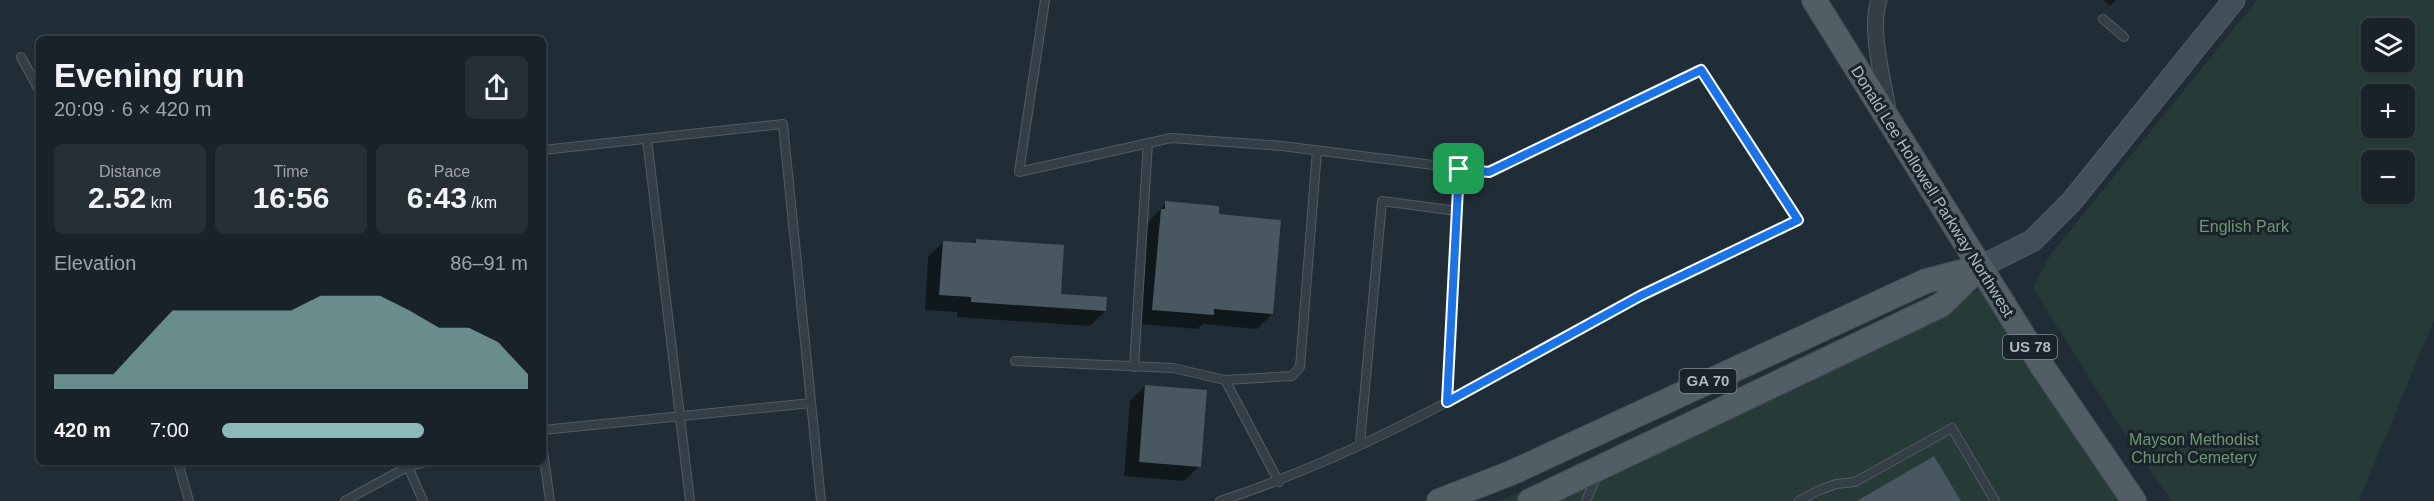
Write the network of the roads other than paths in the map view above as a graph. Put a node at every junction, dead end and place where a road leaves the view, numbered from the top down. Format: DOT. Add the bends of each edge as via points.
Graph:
graph roads {
  1 [pos="1045,0"];
  2 [pos="1879,0"];
  3 [pos="2234,0"];
  4 [pos="1821,1"];
  5 [pos="2103,19"];
  6 [pos="2124,37"];
  7 [pos="21,57"];
  8 [pos="36,84"];
  9 [pos="1889,119"];
  10 [pos="647,139"];
  11 [pos="1148,143"];
  12 [pos="546,150"];
  13 [pos="1317,150"];
  14 [pos="1459,169"];
  15 [pos="1457,210"];
  16 [pos="1980,267"];
  17 [pos="1015,361"];
  18 [pos="1134,367"];
  19 [pos="1226,380"];
  20 [pos="1447,402"];
  21 [pos="811,403"];
  22 [pos="680,415"];
  23 [pos="546,430"];
  24 [pos="1360,443"];
  25 [pos="179,465"];
  26 [pos="406,465"];
  27 [pos="545,465"];
  28 [pos="1601,467"];
  29 [pos="1279,482"];
  30 [pos="2128,497"];
  31 [pos="189,501"];
  32 [pos="345,501"];
  33 [pos="423,501"];
  34 [pos="550,501"];
  35 [pos="690,501"];
  36 [pos="821,501"];
  37 [pos="1220,501"];
  38 [pos="1439,501"];
  39 [pos="1530,501"];
  40 [pos="1586,501"];
  41 [pos="1799,501"];
  42 [pos="1995,501"];
  1 -- 11 [label="lane" via="1019,172"];
  2 -- 9 [label="street" via="1875,16 1877,41"];
  3 -- 16 [label="main road" via="2072,201 2032,242"];
  4 -- 9 [label="main road, Donald Lee Hollowell Parkway Northwest / US 78"];
  5 -- 6 [label="lane"];
  7 -- 8 [label="lane"];
  9 -- 16 [label="main road, Donald Lee Hollowell Parkway Northwest / US 78"];
  10 -- 12 [label="lane"];
  10 -- 21 [label="lane" via="783,124"];
  10 -- 22 [label="lane"];
  11 -- 13 [label="lane" via="1172,138"];
  11 -- 18 [label="lane"];
  13 -- 14 [label="lane"];
  13 -- 19 [label="lane" via="1300,368 1292,376"];
  14 -- 15 [label="lane"];
  14 -- 20 [label="lane" via="1489,172 1701,70 1798,220 1640,296"];
  15 -- 20 [label="lane"];
  15 -- 24 [label="lane" via="1382,201"];
  16 -- 28 [label="main road, GA 70" via="1941,305"];
  16 -- 30 [label="main road, Donald Lee Hollowell Parkway Northwest / US 78"];
  16 -- 38 [label="main road, GA 70" via="1926,280 1511,473"];
  17 -- 18 [label="lane"];
  18 -- 19 [label="lane" via="1173,368"];
  19 -- 29 [label="lane"];
  20 -- 24 [label="lane"];
  21 -- 22 [label="lane"];
  21 -- 36 [label="lane"];
  22 -- 23 [label="lane"];
  22 -- 35 [label="lane"];
  24 -- 29 [label="lane"];
  25 -- 31 [label="lane"];
  26 -- 32 [label="lane"];
  26 -- 33 [label="lane"];
  27 -- 34 [label="lane"];
  28 -- 39 [label="main road, GA 70"];
  28 -- 40 [label="lane"];
  29 -- 37 [label="lane"];
  41 -- 42 [label="lane" via="1836,484 1855,482 1952,428"];
}
